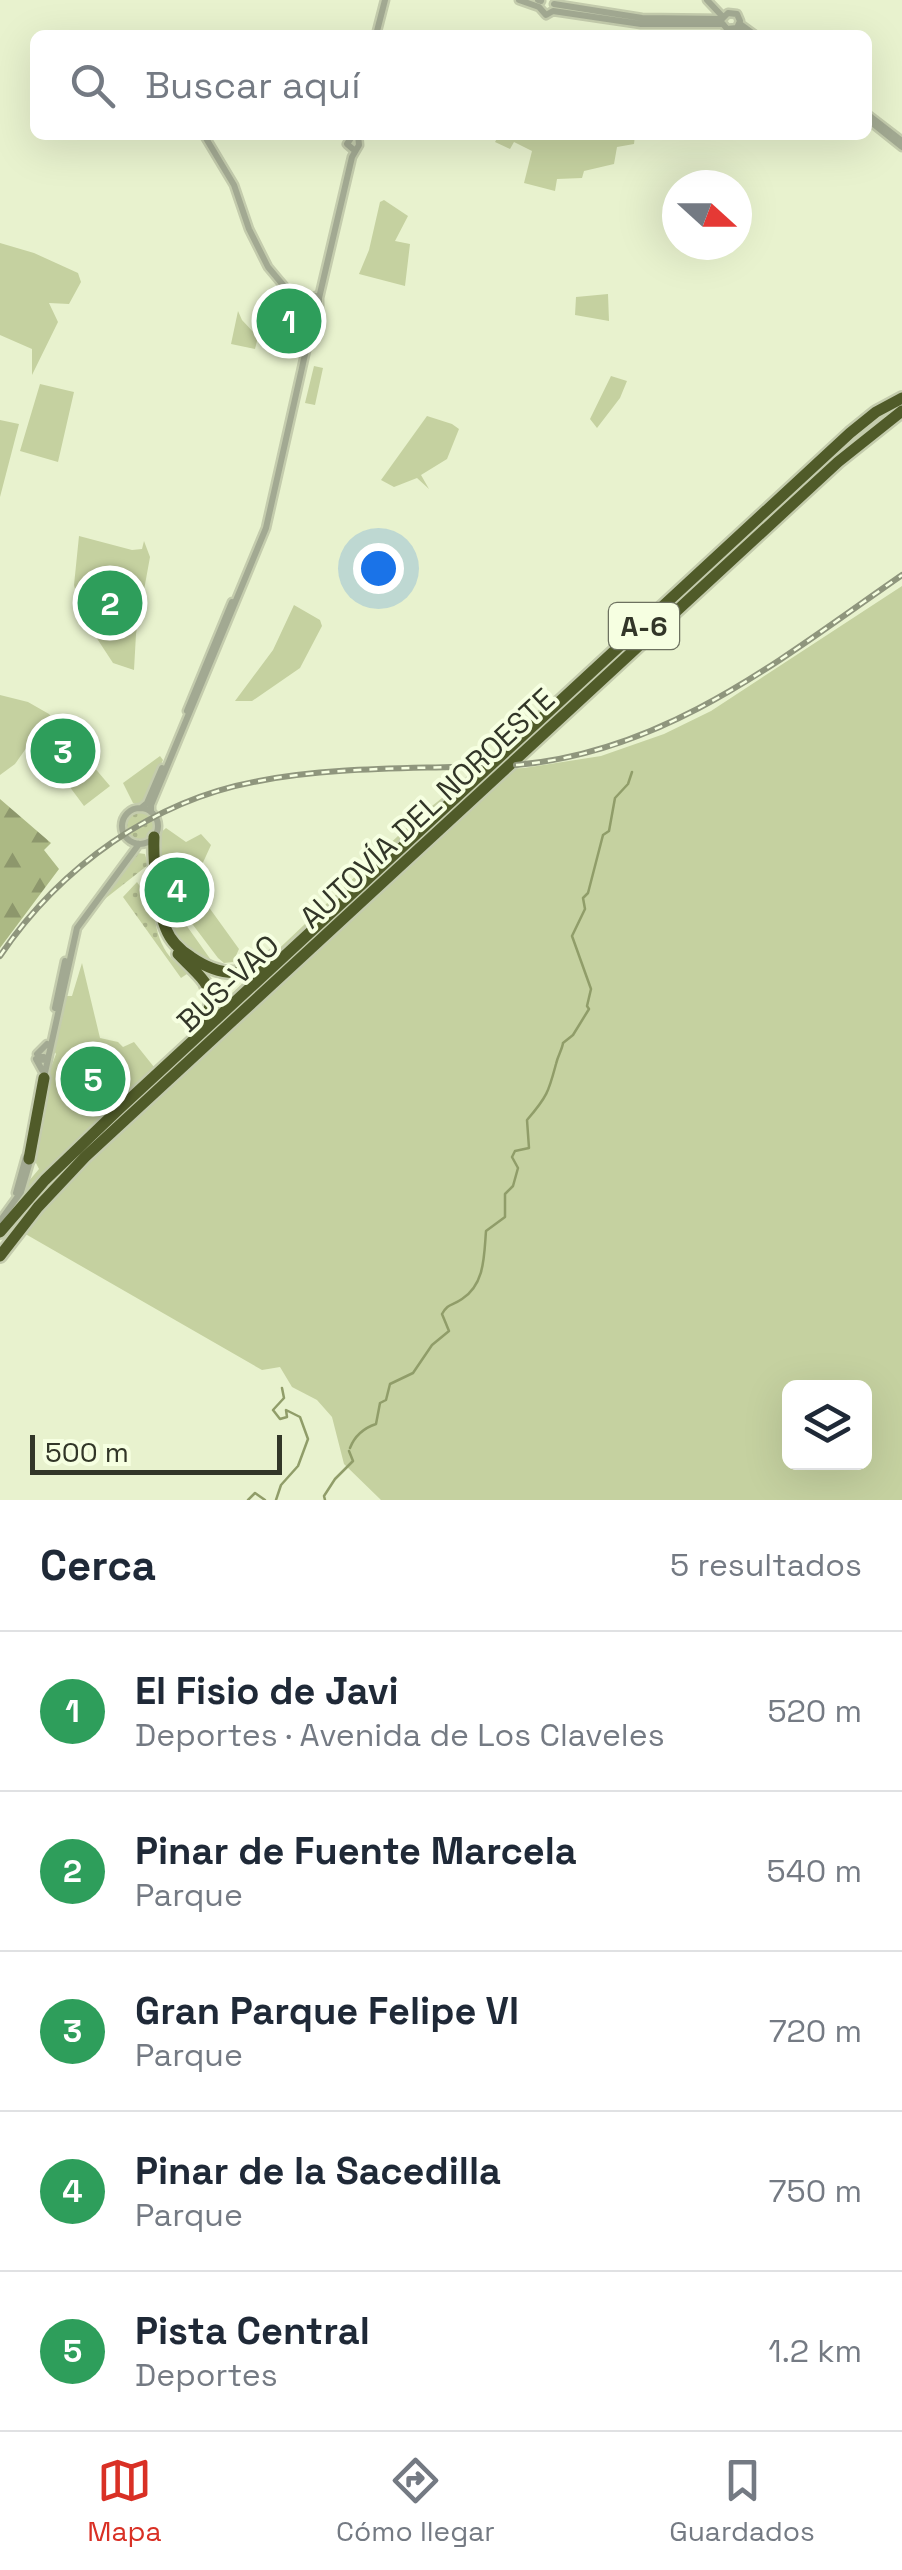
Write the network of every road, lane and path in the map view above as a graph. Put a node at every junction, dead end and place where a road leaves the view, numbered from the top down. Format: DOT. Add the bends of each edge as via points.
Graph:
graph roads {
  1 [pos="387,0"];
  2 [pos="518,0"];
  3 [pos="711,0"];
  4 [pos="540,2"];
  5 [pos="553,5"];
  6 [pos="724,18"];
  7 [pos="738,26"];
  8 [pos="379,30"];
  9 [pos="742,30"];
  10 [pos="746,30"];
  11 [pos="872,120"];
  12 [pos="209,140"];
  13 [pos="350,140"];
  14 [pos="902,144"];
  15 [pos="311,311"];
  16 [pos="902,402"];
  17 [pos="880,420"];
  18 [pos="746,539"];
  19 [pos="708,588"];
  20 [pos="614,669"];
  21 [pos="470,786"];
  22 [pos="141,808"];
  23 [pos="151,812"];
  24 [pos="129,840"];
  25 [pos="146,841"];
  26 [pos="346,891"];
  27 [pos="312,923"];
  28 [pos="67,950"];
  29 [pos="69,982"];
  30 [pos="56,1004"];
  31 [pos="43,1057"];
  32 [pos="160,1066"];
  33 [pos="42,1078"];
  34 [pos="29,1159"];
  35 [pos="45,1180"];
  36 [pos="16,1198"];
  37 [pos="0,1221"];
  38 [pos="1,1239"];
  39 [pos="0,1260"];
  1 -- 8 [label="street"];
  2 -- 4 [label="street"];
  3 -- 6 [label="street"];
  4 -- 5 [label="street" via="544,14"];
  5 -- 6 [label="street" via="641,24"];
  6 -- 7 [label="street" via="730,30"];
  6 -- 7 [label="street" via="739,16"];
  7 -- 9 [label="street"];
  7 -- 10 [label="street"];
  11 -- 14 [label="street"];
  12 -- 15 [label="street" via="268,267"];
  13 -- 15 [label="street"];
  15 -- 22 [label="street" via="263,527"];
  15 -- 23 [label="street" via="266,528"];
  16 -- 17 [label="highway"];
  16 -- 18 [label="highway, BUS-VAO"];
  16 -- 21 [label="highway, AUTOVÍA DEL NOROESTE / A-6" via="876,412 816,465"];
  16 -- 26 [label="highway" via="853,423"];
  17 -- 18 [label="highway"];
  17 -- 20 [label="highway, AUTOVÍA DEL NOROESTE / A-6"];
  18 -- 38 [label="highway, BUS-VAO" via="81,1154"];
  19 -- 20 [label="highway"];
  20 -- 39 [label="highway, AUTOVÍA DEL NOROESTE / A-6" via="61,1182"];
  21 -- 26 [label="highway"];
  21 -- 35 [label="highway, AUTOVÍA DEL NOROESTE / A-6"];
  22 -- 23 [label="street"];
  22 -- 24 [label="street" via="124,820"];
  23 -- 25 [label="street" via="158,826"];
  24 -- 25 [label="street"];
  24 -- 28 [label="street" via="121,864 77,918"];
  25 -- 27 [label="highway" via="166,930 208,968 254,970"];
  25 -- 29 [label="street" via="80,920"];
  25 -- 32 [label="highway" via="163,935 212,1000 206,1018"];
  26 -- 27 [label="highway"];
  27 -- 32 [label="highway"];
  28 -- 29 [label="street"];
  28 -- 30 [label="street"];
  29 -- 30 [label="street"];
  29 -- 31 [label="street"];
  30 -- 31 [label="street"];
  31 -- 33 [label="street"];
  32 -- 35 [label="highway"];
  33 -- 34 [label="highway"];
  33 -- 36 [label="street"];
  33 -- 36 [label="street" via="45,1095 30,1165"];
  35 -- 38 [label="highway, AUTOVÍA DEL NOROESTE / A-6"];
  36 -- 37 [label="street"];
}
